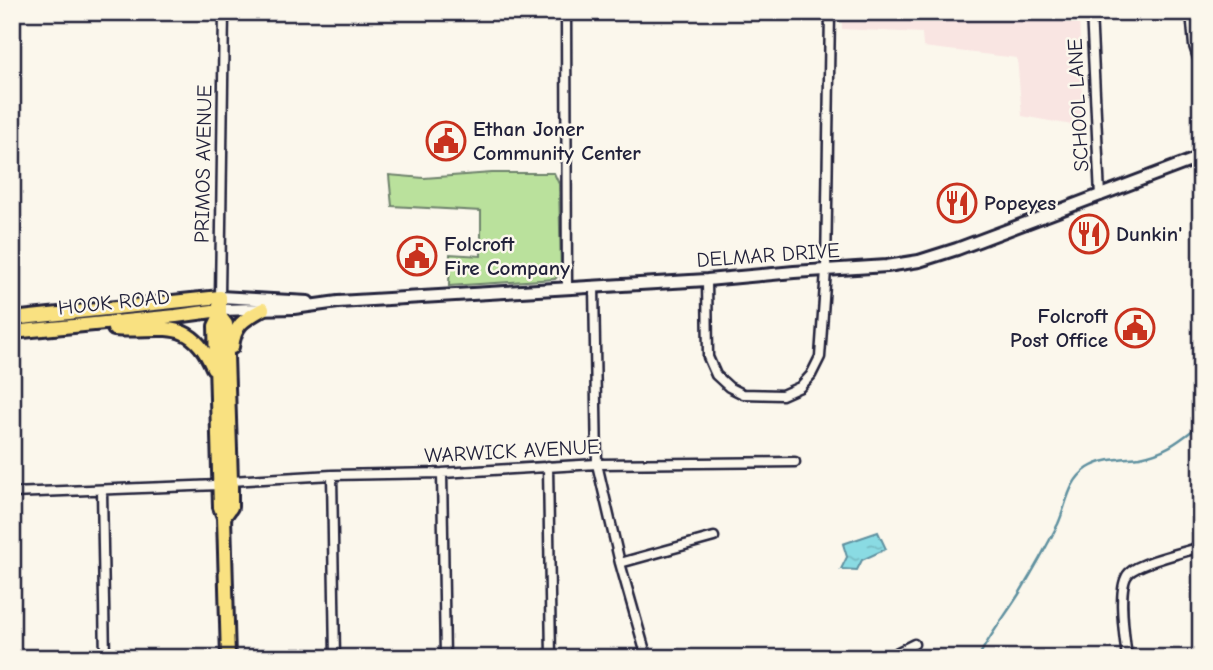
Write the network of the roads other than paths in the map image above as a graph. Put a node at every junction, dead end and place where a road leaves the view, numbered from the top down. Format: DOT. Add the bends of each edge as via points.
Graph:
graph roads {
  1 [pos="224,12"];
  2 [pos="566,12"];
  3 [pos="830,12"];
  4 [pos="1091,12"];
  5 [pos="1191,12"];
  6 [pos="1201,67"];
  7 [pos="1201,157"];
  8 [pos="1100,196"];
  9 [pos="826,270"];
  10 [pos="708,280"];
  11 [pos="594,286"];
  12 [pos="567,287"];
  13 [pos="320,303"];
  14 [pos="220,308"];
  15 [pos="263,310"];
  16 [pos="12,319"];
  17 [pos="86,325"];
  18 [pos="12,331"];
  19 [pos="222,376"];
  20 [pos="795,462"];
  21 [pos="597,464"];
  22 [pos="548,466"];
  23 [pos="442,473"];
  24 [pos="332,475"];
  25 [pos="225,483"];
  26 [pos="102,490"];
  27 [pos="12,494"];
  28 [pos="713,537"];
  29 [pos="1201,547"];
  30 [pos="620,563"];
  31 [pos="914,644"];
  32 [pos="105,658"];
  33 [pos="228,658"];
  34 [pos="335,658"];
  35 [pos="445,658"];
  36 [pos="551,658"];
  37 [pos="647,658"];
  38 [pos="886,658"];
  39 [pos="1127,658"];
  1 -- 14 [label="street, PRIMOS AVENUE"];
  2 -- 12 [label="street"];
  3 -- 9 [label="street"];
  4 -- 8 [label="street, SCHOOL LANE"];
  5 -- 6 [label="street"];
  7 -- 8 [label="street, DELMAR DRIVE"];
  8 -- 9 [label="street, DELMAR DRIVE" via="919,261"];
  9 -- 10 [label="street, DELMAR DRIVE"];
  9 -- 10 [label="street" via="820,357 800,387 782,395 743,394 716,374 708,357"];
  10 -- 11 [label="street, DELMAR DRIVE"];
  11 -- 12 [label="street, DELMAR DRIVE"];
  11 -- 21 [label="street"];
  12 -- 13 [label="street, DELMAR DRIVE"];
  13 -- 14 [label="street, DELMAR DRIVE"];
  13 -- 15 [label="street, DELMAR DRIVE"];
  14 -- 15 [label="street, DELMAR DRIVE"];
  14 -- 16 [label="main road, HOOK ROAD"];
  14 -- 17 [label="main road, HOOK ROAD"];
  14 -- 19 [label="main road, PRIMOS AVENUE" via="226,324"];
  15 -- 19 [label="main road" via="236,329"];
  17 -- 18 [label="main road, HOOK ROAD"];
  17 -- 19 [label="main road" via="179,330 199,342"];
  19 -- 25 [label="main road, PRIMOS AVENUE"];
  20 -- 21 [label="street, WARWICK AVENUE"];
  21 -- 22 [label="street, WARWICK AVENUE"];
  21 -- 30 [label="street"];
  22 -- 23 [label="street, WARWICK AVENUE"];
  22 -- 36 [label="street"];
  23 -- 24 [label="street, WARWICK AVENUE"];
  23 -- 35 [label="street"];
  24 -- 25 [label="street, WARWICK AVENUE"];
  24 -- 34 [label="street"];
  25 -- 26 [label="street, WARWICK AVENUE"];
  25 -- 33 [label="main road, PRIMOS AVENUE" via="231,507 225,517"];
  26 -- 27 [label="street, WARWICK AVENUE"];
  26 -- 32 [label="street"];
  28 -- 30 [label="street"];
  29 -- 39 [label="street" via="1149,563 1130,572 1122,583"];
  30 -- 37 [label="street"];
  31 -- 38 [label="street"];
}
